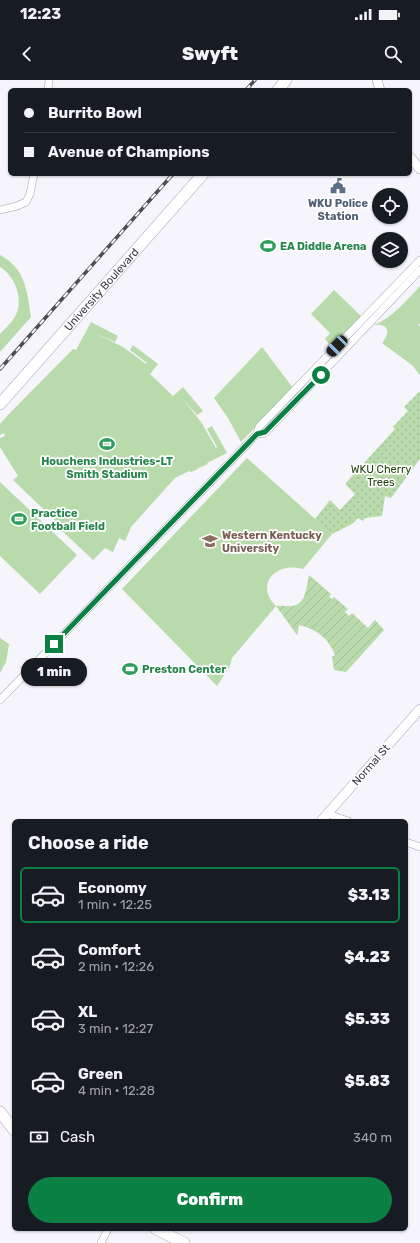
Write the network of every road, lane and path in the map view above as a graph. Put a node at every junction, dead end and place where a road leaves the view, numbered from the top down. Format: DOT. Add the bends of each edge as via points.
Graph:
graph roads {
  1 [pos="286,80"];
  2 [pos="280,88"];
  3 [pos="412,159"];
  4 [pos="420,168"];
  5 [pos="34,176"];
  6 [pos="201,176"];
  7 [pos="0,210"];
  8 [pos="420,260"];
  9 [pos="420,270"];
  10 [pos="0,404"];
  11 [pos="257,434"];
  12 [pos="0,700"];
  13 [pos="420,709"];
  14 [pos="328,814"];
  15 [pos="323,819"];
  16 [pos="342,819"];
  17 [pos="408,843"];
  18 [pos="420,847"];
  19 [pos="0,1112"];
  20 [pos="12,1127"];
  21 [pos="107,1231"];
  22 [pos="160,1231"];
  23 [pos="101,1243"];
  24 [pos="184,1243"];
  1 -- 2 [label="main road"];
  3 -- 4 [label="street"];
  5 -- 7 [label="street" via="28,198 22,205"];
  6 -- 10 [label="main road, University Boulevard"];
  8 -- 11 [label="street" via="259,427"];
  9 -- 11 [label="street" via="265,432"];
  11 -- 12 [label="street"];
  13 -- 14 [label="street, Normal St"];
  14 -- 15 [label="street, Normal St"];
  14 -- 16 [label="street"];
  17 -- 18 [label="street"];
  19 -- 20 [label="main road"];
  21 -- 23 [label="street"];
  22 -- 24 [label="main road"];
}
